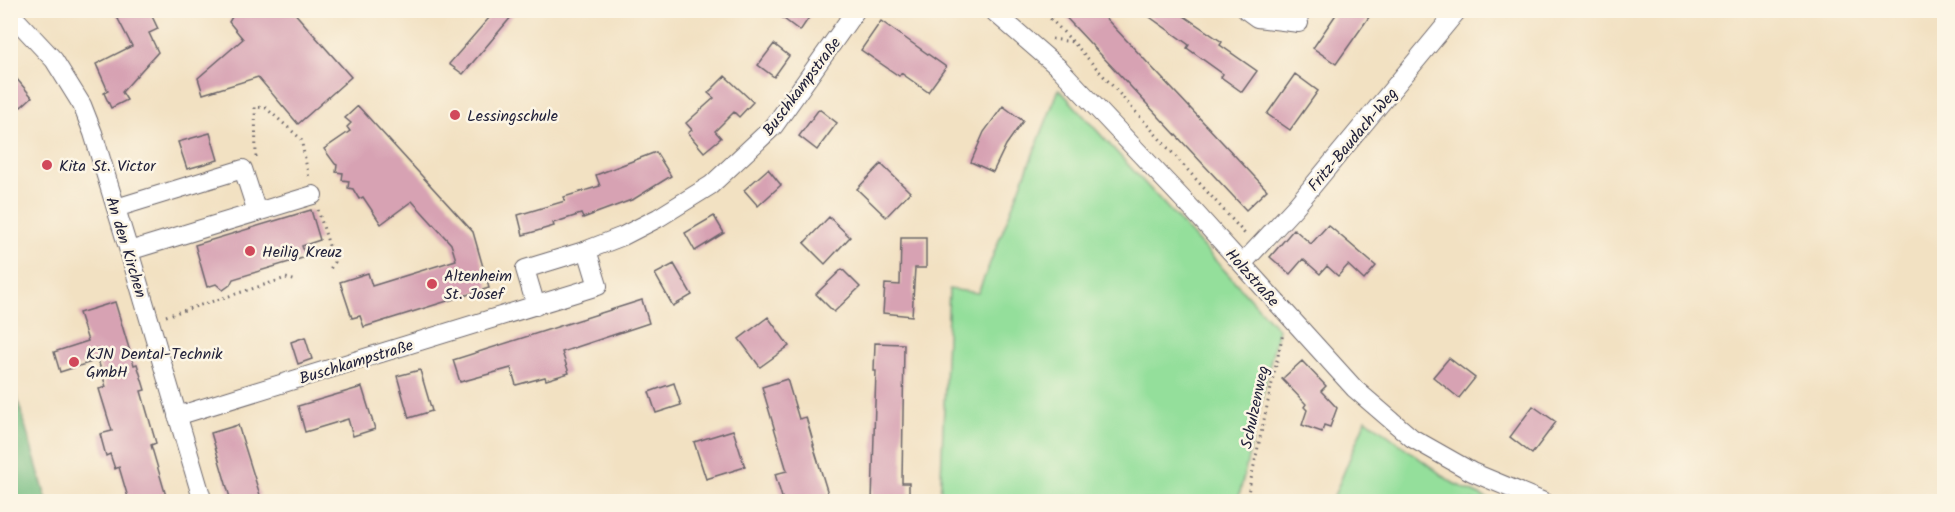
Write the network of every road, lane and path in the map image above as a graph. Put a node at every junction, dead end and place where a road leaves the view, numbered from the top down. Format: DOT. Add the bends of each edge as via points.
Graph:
graph roads {
  1 [pos="856,10"];
  2 [pos="992,10"];
  3 [pos="1042,10"];
  4 [pos="1246,10"];
  5 [pos="1458,10"];
  6 [pos="10,13"];
  7 [pos="1299,23"];
  8 [pos="243,169"];
  9 [pos="313,195"];
  10 [pos="116,208"];
  11 [pos="256,212"];
  12 [pos="587,250"];
  13 [pos="129,251"];
  14 [pos="1247,258"];
  15 [pos="329,271"];
  16 [pos="297,281"];
  17 [pos="536,306"];
  18 [pos="150,321"];
  19 [pos="1293,321"];
  20 [pos="177,416"];
  21 [pos="203,501"];
  22 [pos="1246,501"];
  23 [pos="1544,501"];
  1 -- 12 [label="street, Buschkampstraße" via="774,126 711,185 658,218"];
  2 -- 14 [label="street, Holzstraße" via="1060,69"];
  3 -- 14 [label="path" via="1248,237"];
  4 -- 7 [label="street" via="1257,18"];
  5 -- 14 [label="street, Fritz-Baudach-Weg" via="1296,206"];
  6 -- 10 [label="street, An den Kirchen" via="54,60 82,105"];
  8 -- 9 [label="path" via="256,164 255,107 266,108 301,139"];
  8 -- 10 [label="street"];
  8 -- 11 [label="street"];
  9 -- 11 [label="street"];
  9 -- 15 [label="path" via="334,262"];
  10 -- 13 [label="street, An den Kirchen"];
  11 -- 13 [label="street"];
  12 -- 17 [label="street, Buschkampstraße" via="598,286"];
  12 -- 17 [label="street, Buschkampstraße" via="525,269"];
  13 -- 18 [label="street, An den Kirchen"];
  14 -- 19 [label="street, Holzstraße"];
  16 -- 18 [label="path" via="286,278"];
  17 -- 20 [label="street, Buschkampstraße"];
  18 -- 20 [label="street, An den Kirchen"];
  19 -- 22 [label="path, Schulzenweg" via="1281,337"];
  19 -- 23 [label="street, Holzstraße" via="1355,389 1412,438 1472,471"];
  20 -- 21 [label="street, An den Kirchen"];
}
